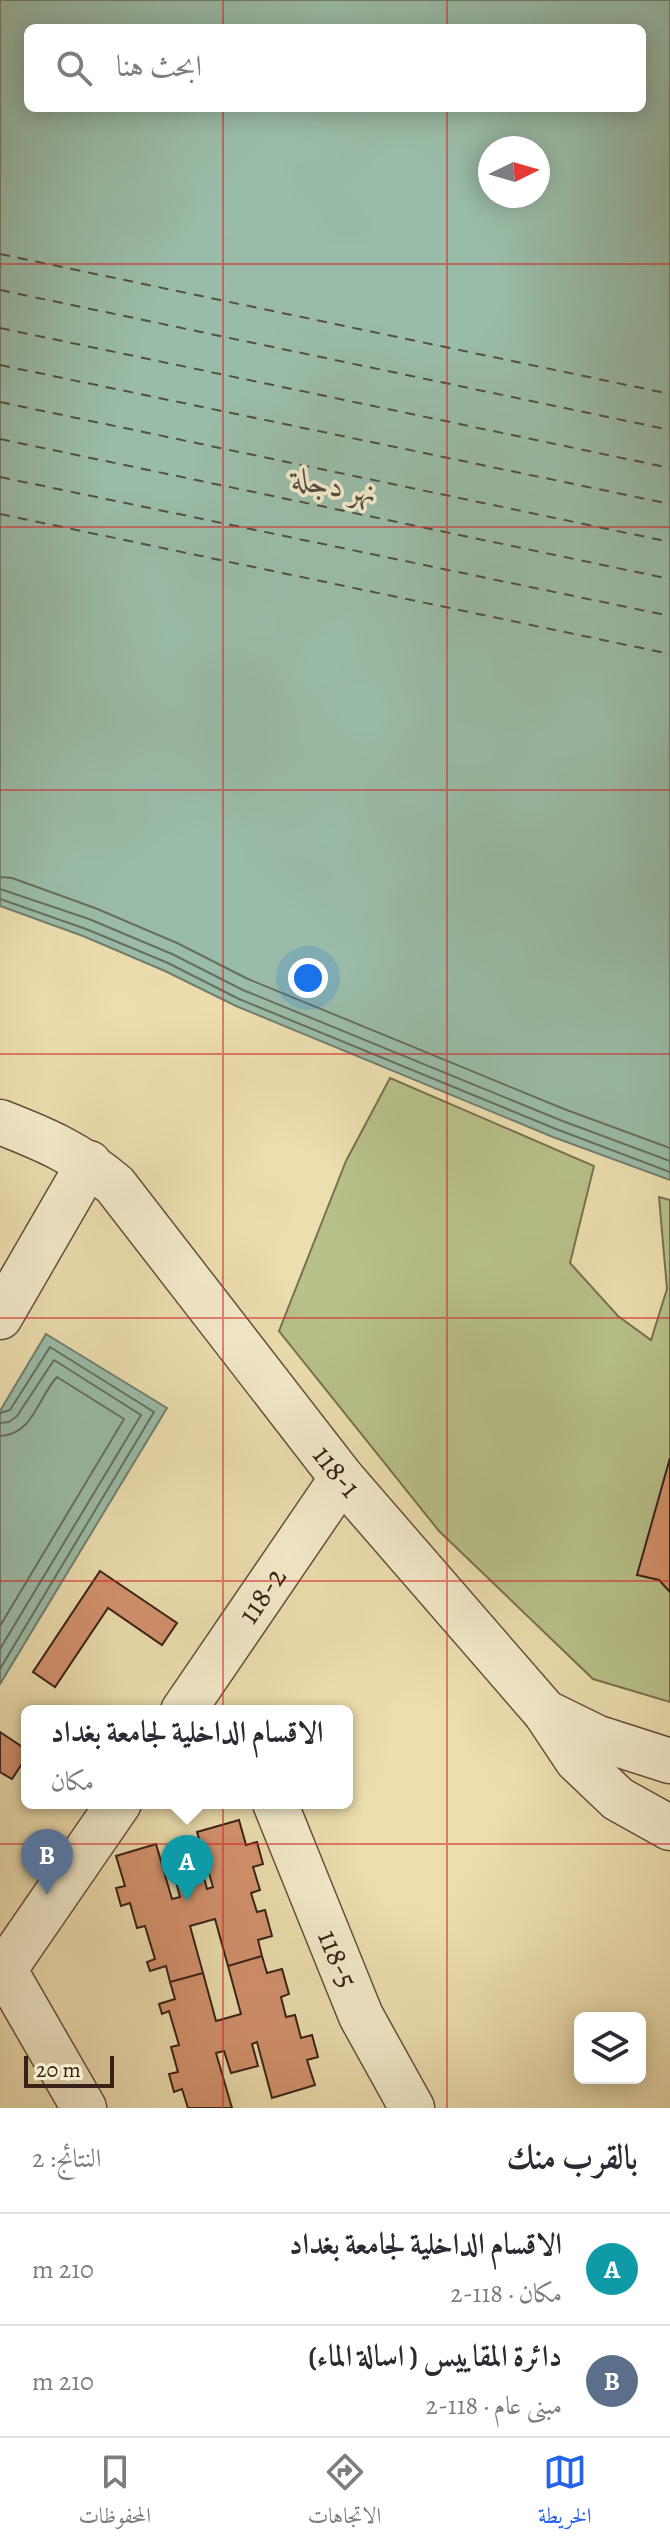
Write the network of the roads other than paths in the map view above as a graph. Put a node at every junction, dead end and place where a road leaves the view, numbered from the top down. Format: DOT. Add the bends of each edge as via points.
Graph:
graph roads {
  1 [pos="0,1122"];
  2 [pos="89,1163"];
  3 [pos="0,1317"];
  4 [pos="342,1478"];
  5 [pos="187,1705"];
  6 [pos="545,1712"];
  7 [pos="670,1761"];
  8 [pos="115,1809"];
  9 [pos="277,1809"];
  10 [pos="655,1821"];
  11 [pos="670,1851"];
  12 [pos="2,1973"];
  13 [pos="84,2108"];
  14 [pos="412,2108"];
  1 -- 2 [label="street, 118-1"];
  2 -- 3 [label="street"];
  2 -- 4 [label="street, 118-1" via="115,1185"];
  4 -- 5 [label="street, 118-2"];
  4 -- 6 [label="street, 118-1"];
  6 -- 7 [label="street" via="598,1738"];
  6 -- 10 [label="street, 118-1" via="577,1760 618,1799"];
  8 -- 12 [label="street"];
  9 -- 14 [label="street, 118-5" via="361,2016"];
  10 -- 11 [label="street, 118-1"];
  12 -- 13 [label="street"];
}
